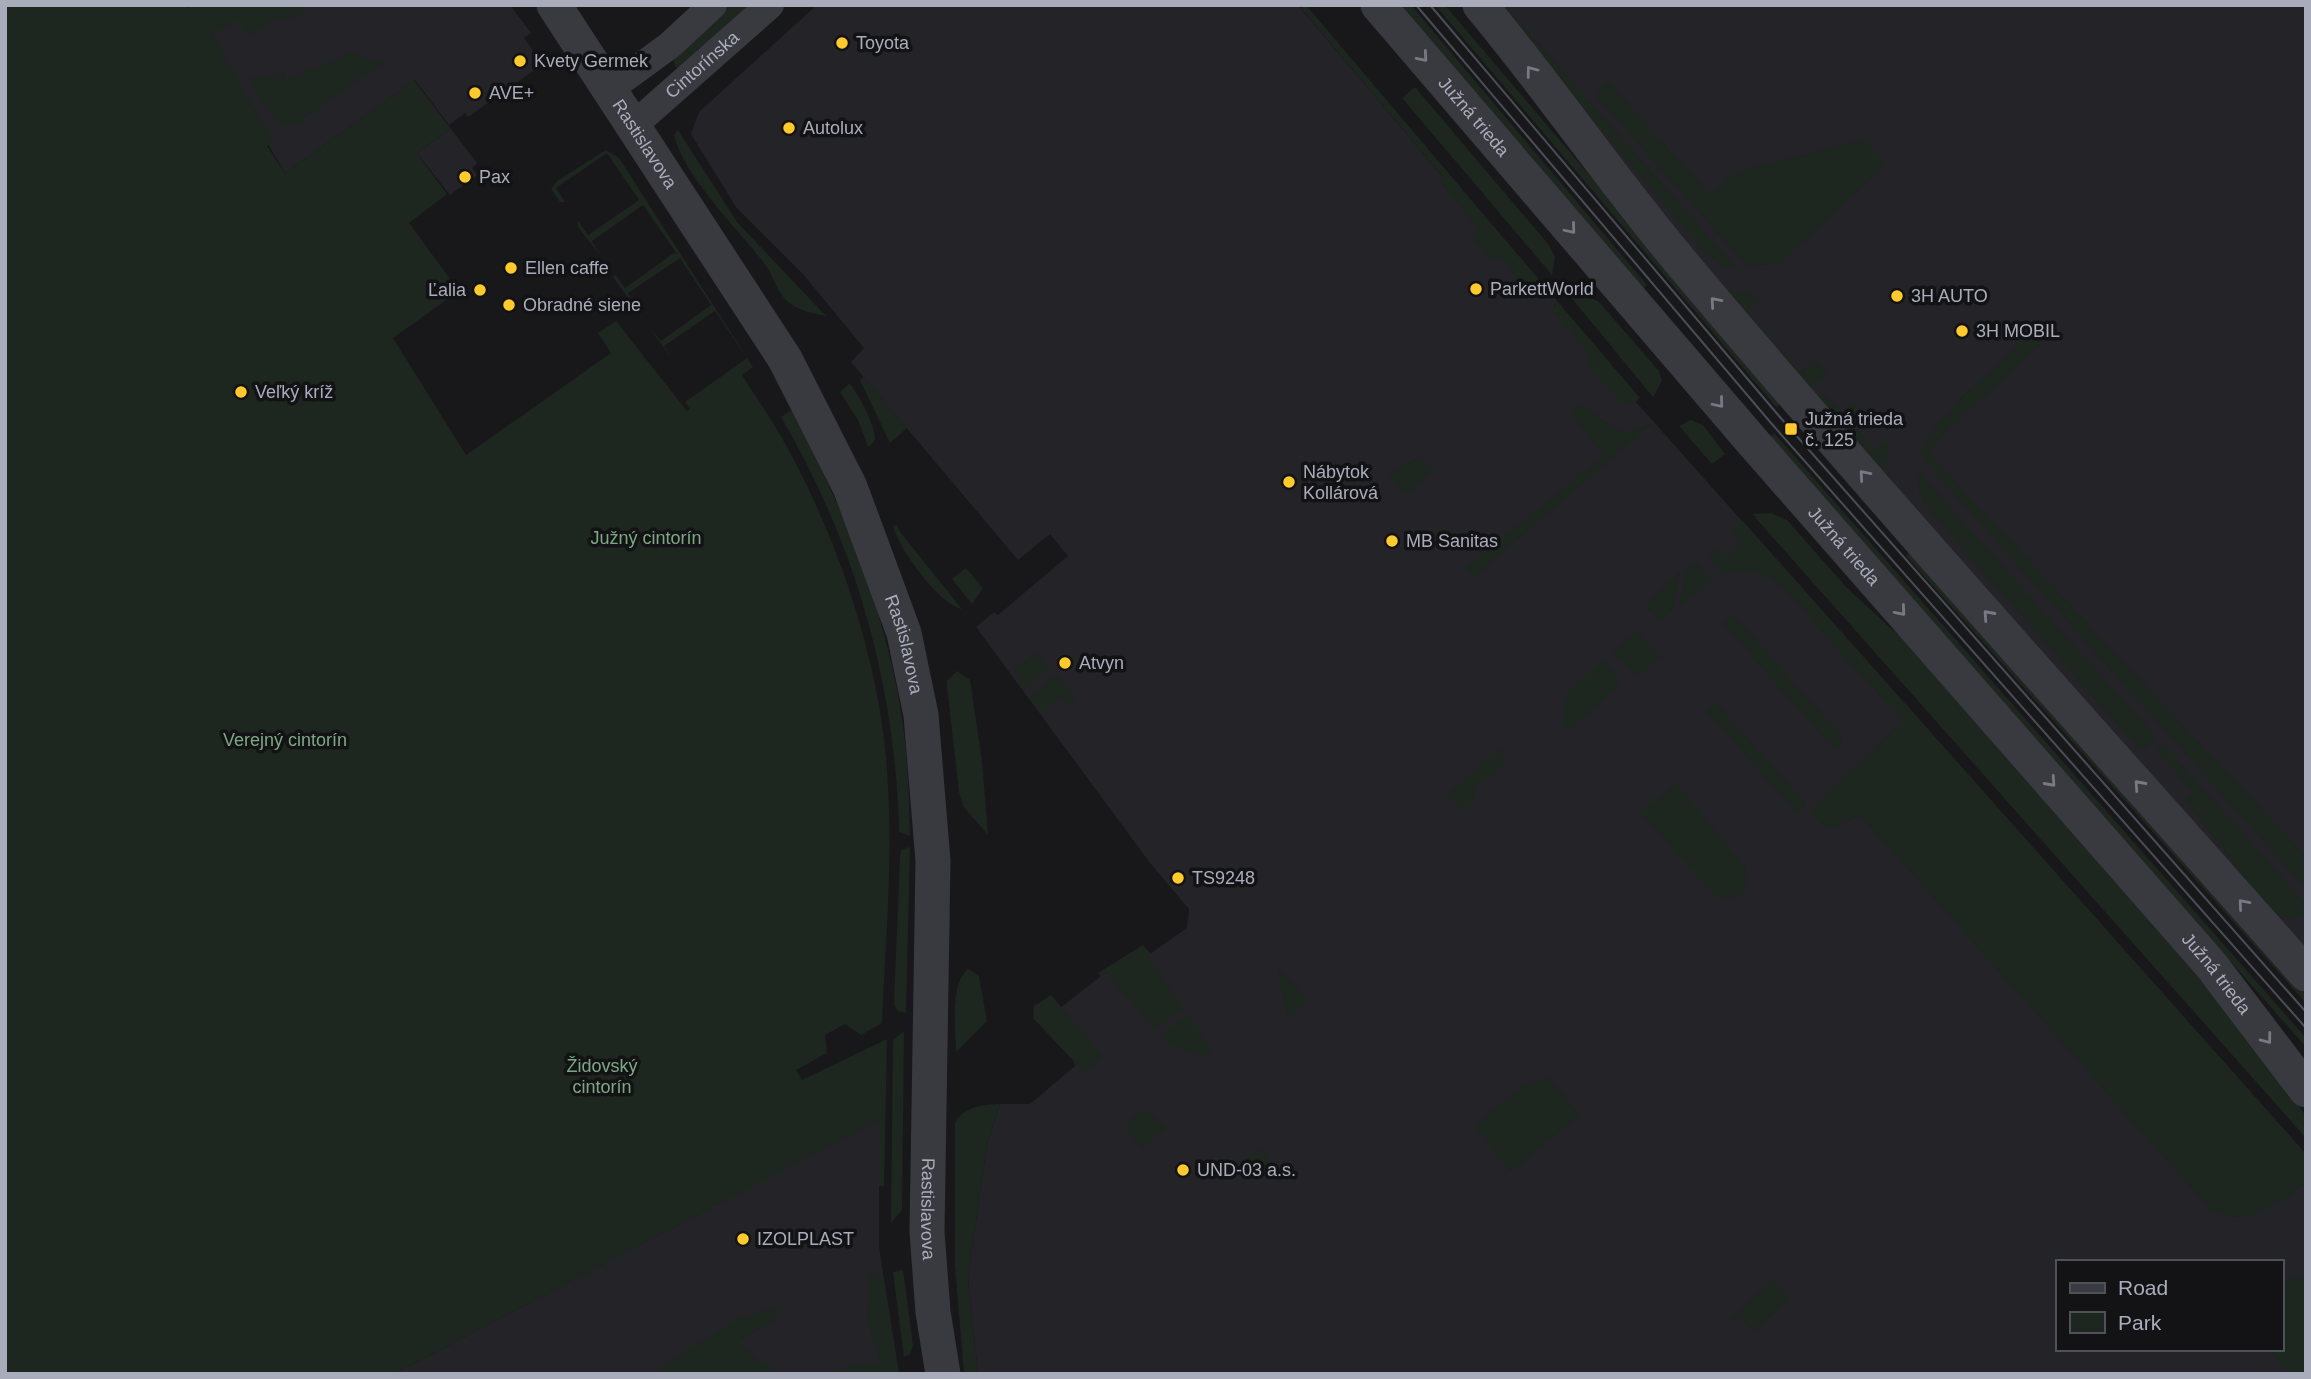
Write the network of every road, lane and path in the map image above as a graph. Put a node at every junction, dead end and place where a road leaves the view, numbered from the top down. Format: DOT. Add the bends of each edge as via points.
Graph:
graph roads {
  1 [pos="554,5"];
  2 [pos="713,5"];
  3 [pos="770,5"];
  4 [pos="1378,5"];
  5 [pos="1480,5"];
  6 [pos="610,89"];
  7 [pos="634,125"];
  8 [pos="2306,974"];
  9 [pos="2306,1090"];
  10 [pos="943,1374"];
  1 -- 6 [label="street, Rastislavova"];
  2 -- 6 [label="street" via="670,45"];
  3 -- 7 [label="street, Cintorínska"];
  4 -- 9 [label="street, Južná trieda, one-way" via="2211,965"];
  8 -- 5 [label="street, one-way" via="1696,280"];
  6 -- 7 [label="street, Rastislavova"];
  7 -- 10 [label="street, Rastislavova" via="785,359 822,426 850,487 913,668 929,786 933,860 927,1231"];
}
